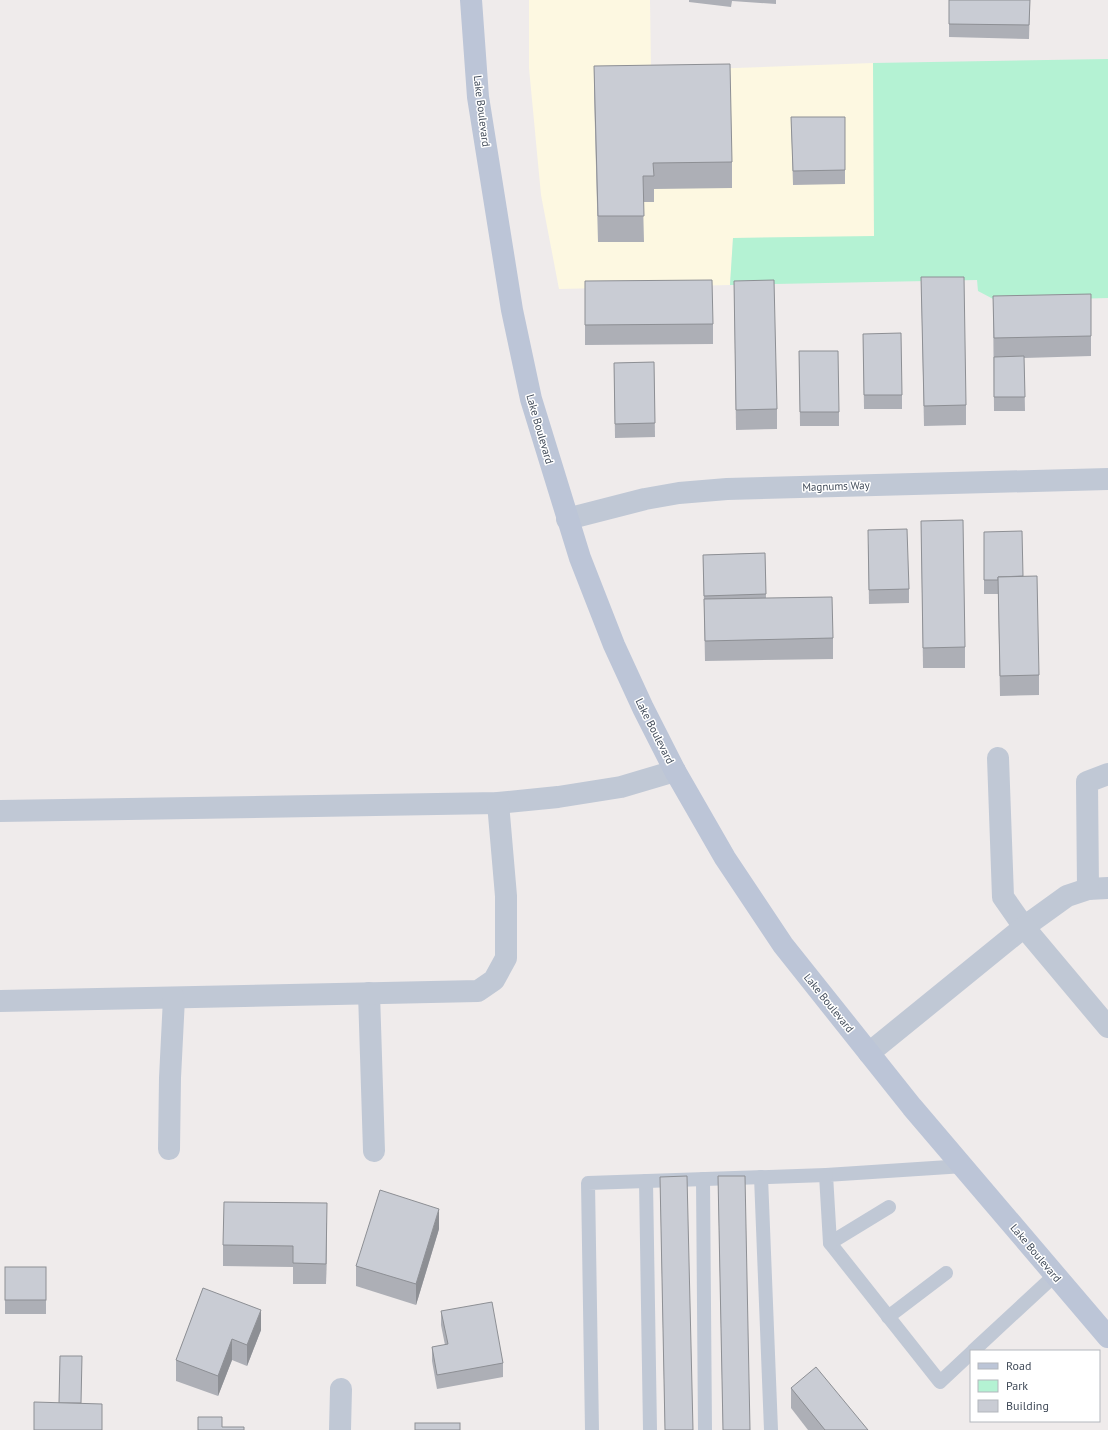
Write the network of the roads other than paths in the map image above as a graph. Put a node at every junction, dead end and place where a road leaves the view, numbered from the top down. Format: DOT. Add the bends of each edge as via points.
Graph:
graph roads {
  1 [pos="471,0"];
  2 [pos="1108,479"];
  3 [pos="567,519"];
  4 [pos="998,758"];
  5 [pos="675,771"];
  6 [pos="1108,774"];
  7 [pos="498,804"];
  8 [pos="0,811"];
  9 [pos="1098,888"];
  10 [pos="1024,927"];
  11 [pos="369,993"];
  12 [pos="174,998"];
  13 [pos="0,1002"];
  14 [pos="1108,1027"];
  15 [pos="868,1053"];
  16 [pos="169,1149"];
  17 [pos="374,1151"];
  18 [pos="964,1166"];
  19 [pos="826,1175"];
  20 [pos="761,1177"];
  21 [pos="703,1179"];
  22 [pos="646,1181"];
  23 [pos="889,1207"];
  24 [pos="830,1243"];
  25 [pos="946,1272"];
  26 [pos="1055,1275"];
  27 [pos="888,1317"];
  28 [pos="1108,1338"];
  29 [pos="974,1350"];
  30 [pos="970,1354"];
  31 [pos="341,1389"];
  32 [pos="340,1430"];
  33 [pos="592,1430"];
  34 [pos="650,1430"];
  35 [pos="705,1430"];
  36 [pos="771,1430"];
  1 -- 3 [label="main road, Lake Boulevard" via="478,97 512,310 531,398"];
  2 -- 3 [label="street, Magnums Way" via="727,489 679,493"];
  3 -- 5 [label="main road, Lake Boulevard" via="614,645"];
  4 -- 10 [label="street" via="1003,896"];
  5 -- 7 [label="street" via="621,787"];
  5 -- 15 [label="main road, Lake Boulevard" via="725,858 783,945"];
  6 -- 9 [label="street" via="1087,782"];
  7 -- 8 [label="street"];
  7 -- 11 [label="street" via="506,896 506,958 494,980 478,991"];
  9 -- 10 [label="street" via="1066,896"];
  10 -- 14 [label="street"];
  10 -- 15 [label="street"];
  11 -- 12 [label="street"];
  11 -- 17 [label="street"];
  12 -- 13 [label="street"];
  12 -- 16 [label="street"];
  15 -- 18 [label="main road, Lake Boulevard"];
  18 -- 19 [label="lane"];
  18 -- 26 [label="main road, Lake Boulevard"];
  19 -- 20 [label="lane"];
  19 -- 24 [label="lane"];
  20 -- 21 [label="lane"];
  20 -- 36 [label="lane"];
  21 -- 22 [label="lane"];
  21 -- 35 [label="lane"];
  22 -- 33 [label="lane" via="588,1183"];
  22 -- 34 [label="lane"];
  23 -- 24 [label="lane"];
  24 -- 27 [label="lane"];
  25 -- 27 [label="lane"];
  26 -- 28 [label="main road, Lake Boulevard"];
  26 -- 29 [label="lane"];
  27 -- 30 [label="lane" via="940,1382"];
  31 -- 32 [label="street"];
}
